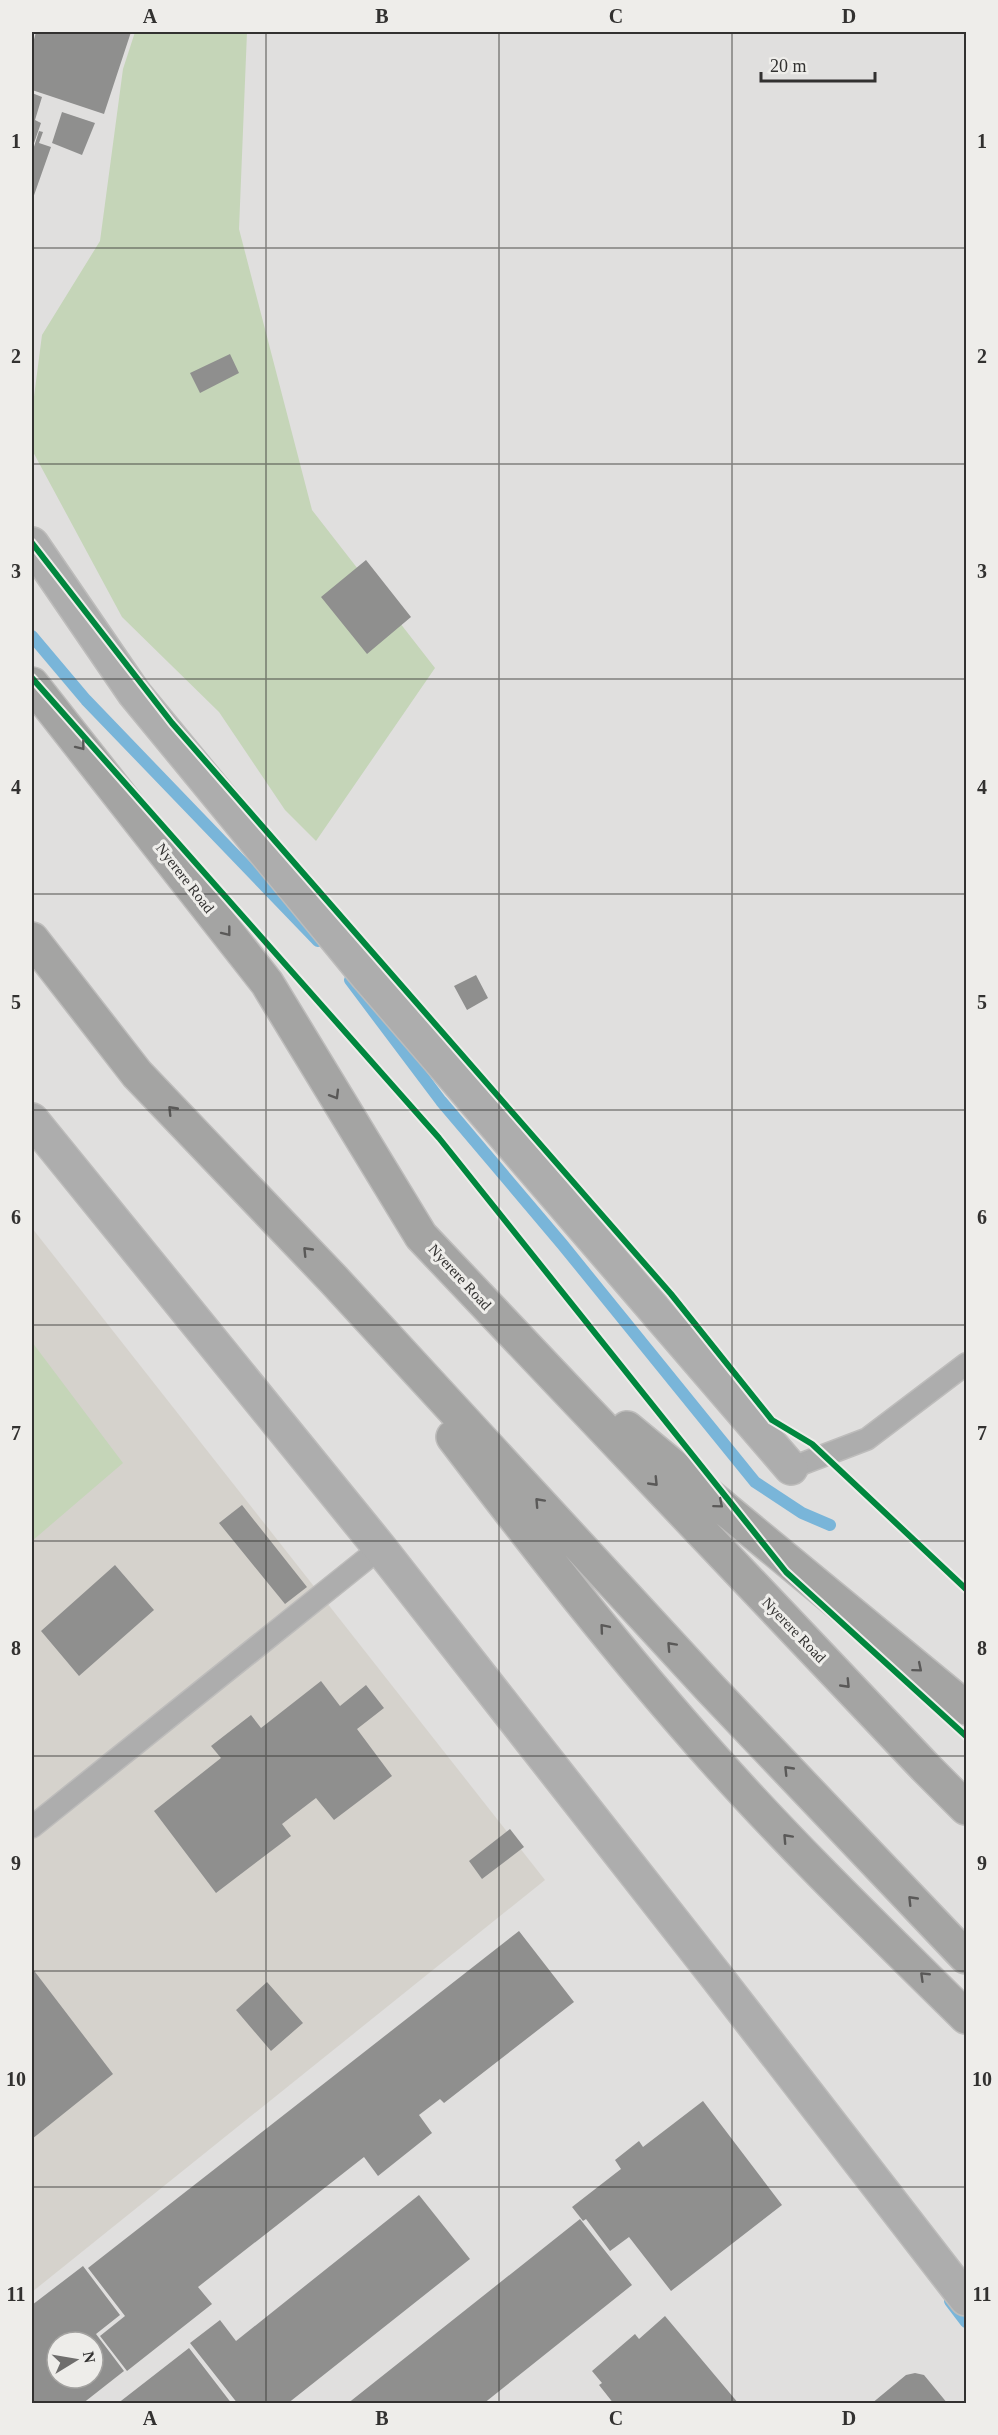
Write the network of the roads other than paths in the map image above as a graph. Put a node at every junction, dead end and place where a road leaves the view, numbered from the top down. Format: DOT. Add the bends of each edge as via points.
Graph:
graph roads {
  1 [pos="32,544"];
  2 [pos="32,684"];
  3 [pos="32,939"];
  4 [pos="32,1120"];
  5 [pos="334,1280"];
  6 [pos="512,1333"];
  7 [pos="966,1364"];
  8 [pos="791,1468"];
  9 [pos="380,1548"];
  10 [pos="966,1708"];
  11 [pos="966,1808"];
  12 [pos="32,1827"];
  13 [pos="966,1958"];
  14 [pos="966,2017"];
  15 [pos="966,2300"];
  1 -- 8 [label="street" via="156,720 367,976"];
  2 -- 6 [label="highway, Nyerere Road, one-way" via="267,983 421,1236"];
  5 -- 3 [label="highway, one-way" via="137,1074"];
  4 -- 9 [label="street"];
  13 -- 5 [label="highway, one-way"];
  14 -- 5 [label="highway, one-way" via="831,1885 712,1757 542,1553"];
  6 -- 10 [label="highway, one-way"];
  6 -- 11 [label="highway, Nyerere Road, one-way"];
  7 -- 8 [label="lane" via="867,1439"];
  9 -- 12 [label="lane"];
  9 -- 15 [label="street"];
}
